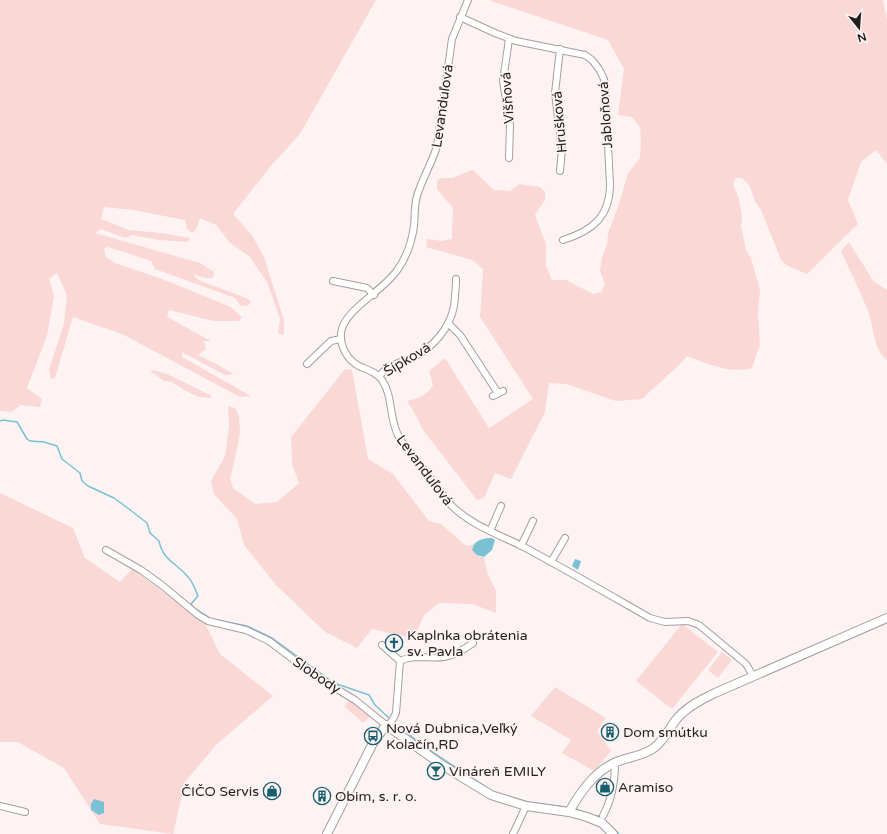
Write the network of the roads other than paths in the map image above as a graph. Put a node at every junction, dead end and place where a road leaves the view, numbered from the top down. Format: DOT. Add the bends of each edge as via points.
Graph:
graph roads {
  1 [pos="468,0"];
  2 [pos="460,17"];
  3 [pos="509,39"];
  4 [pos="560,50"];
  5 [pos="509,158"];
  6 [pos="560,171"];
  7 [pos="563,240"];
  8 [pos="456,279"];
  9 [pos="333,280"];
  10 [pos="374,295"];
  11 [pos="448,323"];
  12 [pos="341,339"];
  13 [pos="307,364"];
  14 [pos="379,376"];
  15 [pos="498,393"];
  16 [pos="502,506"];
  17 [pos="533,521"];
  18 [pos="490,531"];
  19 [pos="565,538"];
  20 [pos="522,546"];
  21 [pos="106,550"];
  22 [pos="551,562"];
  23 [pos="887,618"];
  24 [pos="473,643"];
  25 [pos="382,645"];
  26 [pos="400,661"];
  27 [pos="753,676"];
  28 [pos="390,723"];
  29 [pos="615,763"];
  30 [pos="0,806"];
  31 [pos="526,806"];
  32 [pos="25,812"];
  33 [pos="568,812"];
  34 [pos="603,816"];
  35 [pos="327,834"];
  36 [pos="513,834"];
  37 [pos="613,834"];
  1 -- 2 [label="street, Levanduľová"];
  2 -- 3 [label="street, Jabloňová"];
  2 -- 10 [label="street, Levanduľová" via="450,49 437,146 416,199 410,243 398,270"];
  3 -- 4 [label="street, Jabloňová"];
  3 -- 5 [label="street, Višňová" via="503,81 510,125"];
  4 -- 6 [label="street, Hrušková" via="555,93 562,150"];
  4 -- 7 [label="street, Jabloňová" via="585,55 602,73 605,86 610,184 607,205 597,222 581,234"];
  8 -- 11 [label="street, Šípková" via="454,306"];
  9 -- 10 [label="street" via="367,288"];
  10 -- 12 [label="street, Levanduľová" via="347,318"];
  11 -- 14 [label="street, Šípková" via="440,337 426,350 389,366"];
  11 -- 15 [label="street" via="460,335"];
  12 -- 13 [label="street" via="331,340"];
  12 -- 14 [label="street" via="351,360"];
  14 -- 18 [label="street, Levanduľová" via="386,388 395,428 404,445 458,512"];
  16 -- 18 [label="street"];
  17 -- 20 [label="street"];
  18 -- 20 [label="street, Levanduľová"];
  19 -- 22 [label="street"];
  20 -- 22 [label="street, Levanduľová"];
  21 -- 28 [label="street, Slobody" via="141,570 198,615 208,621 246,630 269,641 314,675"];
  22 -- 27 [label="street, Levanduľová" via="650,618 665,622 688,621 698,625 746,664"];
  23 -- 27 [label="street"];
  24 -- 26 [label="street" via="449,656 412,657"];
  25 -- 26 [label="street"];
  26 -- 28 [label="street" via="396,713"];
  27 -- 29 [label="street" via="701,700 684,711 655,747 640,756"];
  28 -- 31 [label="street, Slobody" via="442,765 477,787 495,797"];
  28 -- 35 [label="street" via="373,743"];
  29 -- 33 [label="street" via="587,784"];
  29 -- 34 [label="street" via="614,781"];
  30 -- 32 [label="street"];
  31 -- 33 [label="street, Slobody"];
  31 -- 36 [label="street"];
  33 -- 37 [label="street, Slobody" via="602,824"];
}
